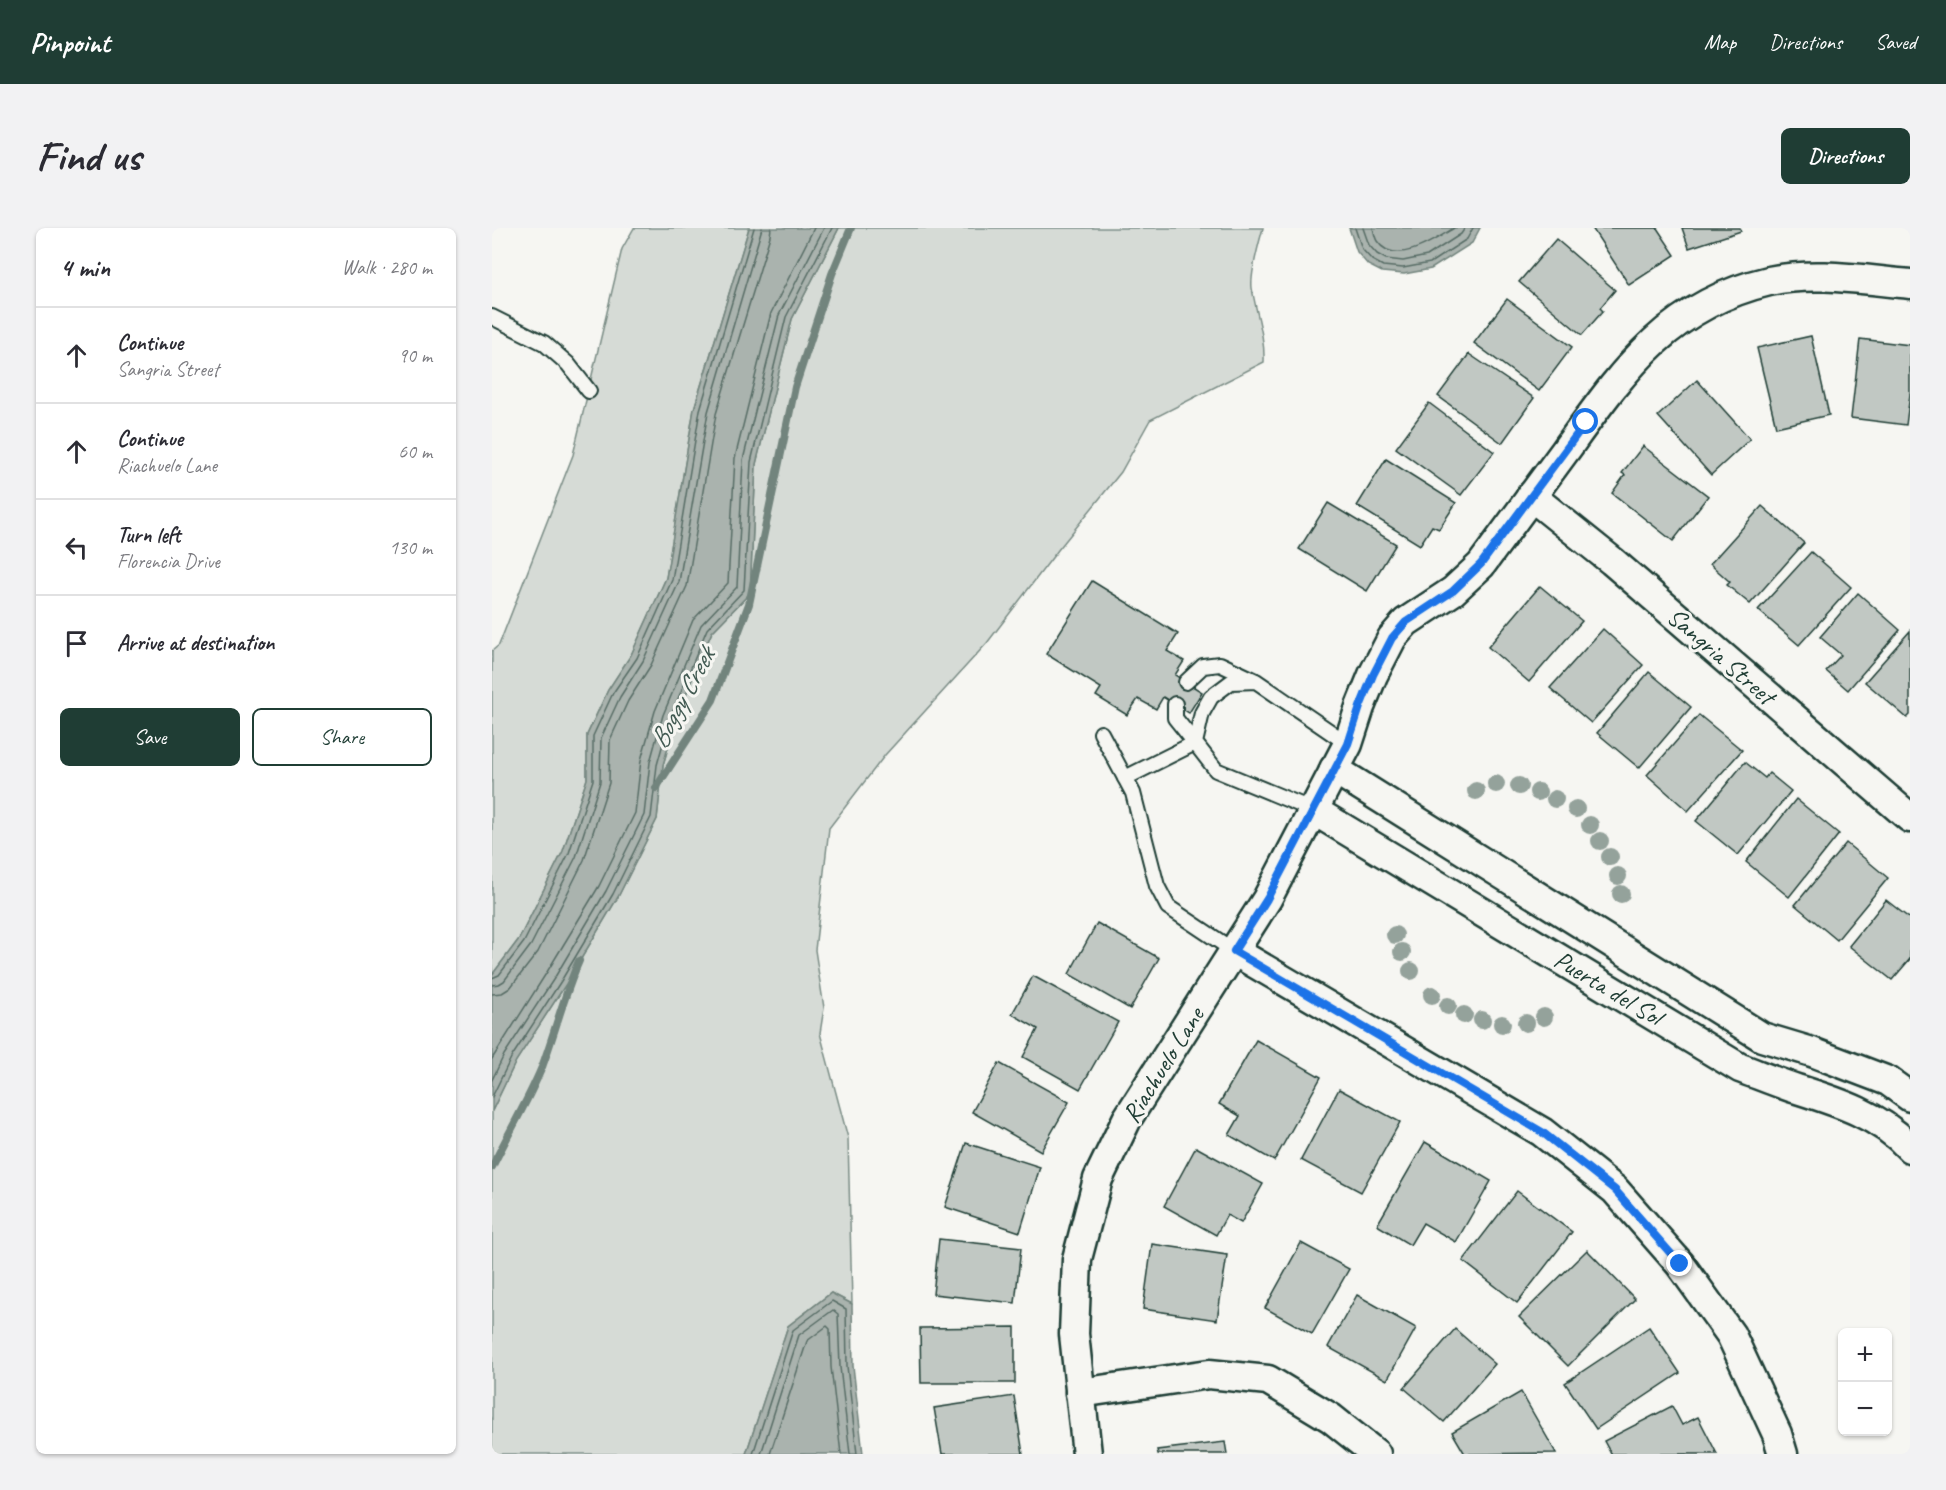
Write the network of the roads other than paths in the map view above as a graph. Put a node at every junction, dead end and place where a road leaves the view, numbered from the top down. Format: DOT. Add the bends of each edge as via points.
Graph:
graph roads {
  1 [pos="1910,284"];
  2 [pos="492,317"];
  3 [pos="589,391"];
  4 [pos="1531,496"];
  5 [pos="1256,681"];
  6 [pos="1186,682"];
  7 [pos="1175,704"];
  8 [pos="1101,733"];
  9 [pos="1195,743"];
  10 [pos="1348,744"];
  11 [pos="1334,770"];
  12 [pos="1125,778"];
  13 [pos="1905,805"];
  14 [pos="1313,810"];
  15 [pos="1234,951"];
  16 [pos="1910,1097"];
  17 [pos="1910,1148"];
  18 [pos="1080,1393"];
  19 [pos="1087,1454"];
  20 [pos="1376,1454"];
  21 [pos="1784,1454"];
  1 -- 4 [label="street" via="1792,278 1753,286 1701,307 1660,335 1626,369"];
  2 -- 3 [label="lane" via="544,343 568,364"];
  4 -- 10 [label="street, Riachuelo Lane" via="1468,579 1406,622 1392,638 1373,675"];
  4 -- 13 [label="street, Sangria Street"];
  5 -- 6 [label="lane" via="1220,664 1203,666"];
  5 -- 9 [label="lane" via="1230,682 1211,697 1202,713"];
  5 -- 10 [label="lane"];
  7 -- 9 [label="lane" via="1175,718"];
  8 -- 12 [label="lane"];
  9 -- 12 [label="lane"];
  9 -- 14 [label="lane" via="1216,770"];
  10 -- 11 [label="street, Riachuelo Lane"];
  11 -- 14 [label="street, Riachuelo Lane"];
  11 -- 16 [label="street, Puerta del Sol" via="1762,1037 1888,1081"];
  12 -- 15 [label="lane" via="1133,793 1157,886 1168,907"];
  14 -- 15 [label="street, Riachuelo Lane" via="1267,899"];
  14 -- 17 [label="street, Puerta del Sol" via="1740,1068 1843,1103 1896,1133"];
  15 -- 18 [label="street, Riachuelo Lane" via="1127,1119 1098,1179 1077,1259 1074,1334"];
  15 -- 21 [label="street" via="1542,1132 1615,1190 1680,1264 1731,1335"];
  18 -- 19 [label="street, Riachuelo Lane"];
  18 -- 20 [label="street" via="1209,1374 1268,1380 1331,1419"];
}
